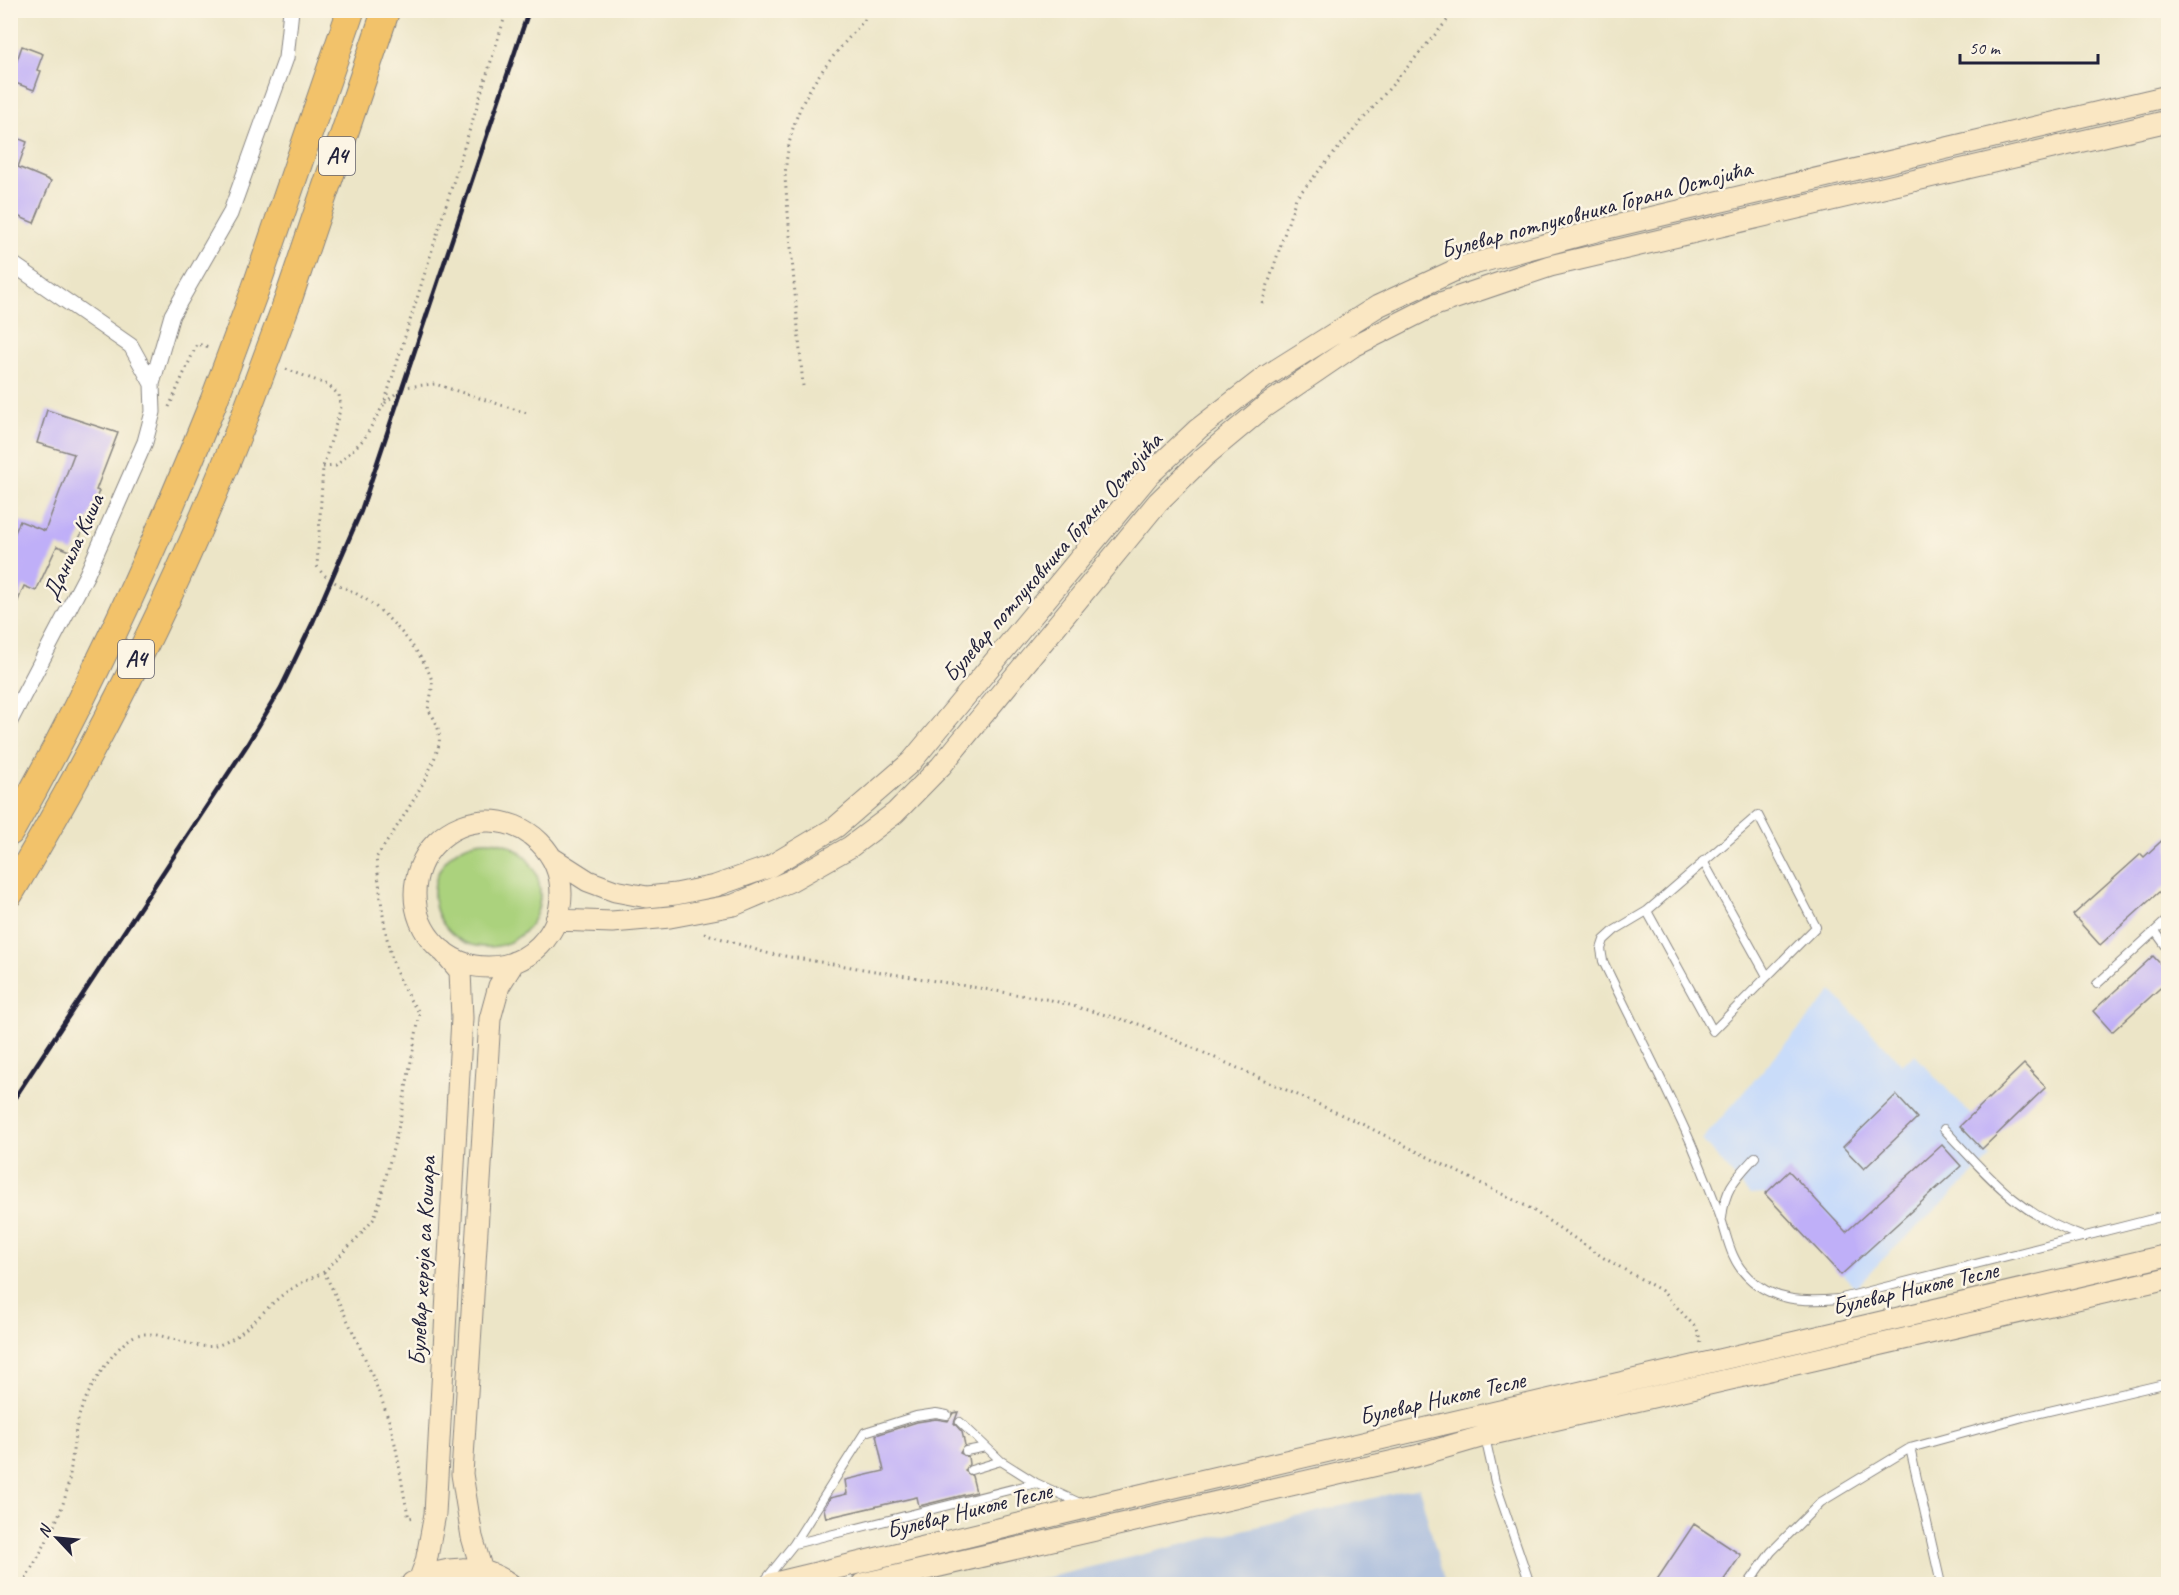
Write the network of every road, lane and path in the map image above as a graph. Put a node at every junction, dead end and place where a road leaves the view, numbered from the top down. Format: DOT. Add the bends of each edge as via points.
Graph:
graph roads {
  1 [pos="291,10"];
  2 [pos="351,10"];
  3 [pos="386,10"];
  4 [pos="507,10"];
  5 [pos="873,10"];
  6 [pos="1456,10"];
  7 [pos="2169,96"];
  8 [pos="2169,121"];
  9 [pos="10,262"];
  10 [pos="1263,303"];
  11 [pos="218,350"];
  12 [pos="282,368"];
  13 [pos="152,384"];
  14 [pos="803,386"];
  15 [pos="384,404"];
  16 [pos="153,412"];
  17 [pos="530,414"];
  18 [pos="323,467"];
  19 [pos="10,721"];
  20 [pos="10,832"];
  21 [pos="552,858"];
  22 [pos="1703,861"];
  23 [pos="10,893"];
  24 [pos="1647,911"];
  25 [pos="2169,919"];
  26 [pos="556,920"];
  27 [pos="2155,931"];
  28 [pos="704,933"];
  29 [pos="2169,949"];
  30 [pos="443,951"];
  31 [pos="514,962"];
  32 [pos="1767,976"];
  33 [pos="2097,984"];
  34 [pos="1944,1129"];
  35 [pos="1755,1158"];
  36 [pos="2169,1215"];
  37 [pos="1722,1219"];
  38 [pos="2085,1237"];
  39 [pos="2169,1255"];
  40 [pos="324,1272"];
  41 [pos="2169,1278"];
  42 [pos="1706,1362"];
  43 [pos="2169,1383"];
  44 [pos="947,1415"];
  45 [pos="960,1422"];
  46 [pos="1481,1426"];
  47 [pos="972,1432"];
  48 [pos="962,1433"];
  49 [pos="986,1447"];
  50 [pos="1910,1448"];
  51 [pos="966,1451"];
  52 [pos="1001,1461"];
  53 [pos="971,1470"];
  54 [pos="1036,1483"];
  55 [pos="1089,1507"];
  56 [pos="435,1514"];
  57 [pos="794,1544"];
  58 [pos="482,1571"];
  59 [pos="415,1581"];
  60 [pos="1528,1583"];
  61 [pos="23,1584"];
  62 [pos="510,1584"];
  63 [pos="762,1584"];
  64 [pos="771,1584"];
  65 [pos="862,1584"];
  66 [pos="1748,1584"];
  67 [pos="1941,1584"];
  1 -- 13 [label="street" via="286,58 230,214 172,315"];
  2 -- 20 [label="highway, A4, bridge" via="213,403 125,612"];
  3 -- 23 [label="highway, A4, bridge" via="288,300 208,505 85,760"];
  4 -- 15 [label="path"];
  5 -- 14 [label="path" via="815,79 801,104 787,149 785,178"];
  6 -- 10 [label="path" via="1296,198"];
  7 -- 21 [label="main road, Булевар потпуковника Горана Остојића" via="1608,228 1462,267 1378,306 1265,377 1198,429 1149,475 911,762 836,827 769,867 715,886 676,894 648,897 615,891 588,882"];
  8 -- 26 [label="main road, Булевар потпуковника Горана Остојића" via="1550,266 1435,305 1352,347 1264,407 1203,457 1158,502 941,766 895,813 850,847 790,881 734,905 670,917 612,922"];
  9 -- 13 [label="street" via="131,346"];
  11 -- 16 [label="path" via="197,344 171,406"];
  12 -- 18 [label="path" via="328,385 339,395 340,407"];
  13 -- 16 [label="street, Данила Киша"];
  15 -- 17 [label="path" via="403,387 435,384"];
  15 -- 18 [label="path" via="364,439 336,466"];
  16 -- 19 [label="street, Данила Киша" via="145,442 87,574"];
  18 -- 40 [label="path" via="317,566 322,575 366,598 423,662 432,683 428,710 437,720 439,747 410,806 376,858 388,947 409,1000 420,1013 395,1144 373,1220"];
  21 -- 26 [label="main road" via="561,889"];
  21 -- 30 [label="main road" via="531,834 502,822 469,823 441,838 422,864 415,895 423,926"];
  22 -- 24 [label="lane"];
  22 -- 32 [label="lane"];
  22 -- 32 [label="lane" via="1758,814 1816,927"];
  24 -- 32 [label="lane" via="1713,1031"];
  24 -- 37 [label="lane" via="1604,940 1603,961 1690,1141"];
  25 -- 27 [label="lane"];
  26 -- 31 [label="main road" via="532,952"];
  27 -- 29 [label="lane"];
  27 -- 33 [label="lane"];
  28 -- 42 [label="path" via="766,953 1051,1000 1143,1024 1362,1124 1528,1207 1662,1291 1697,1329"];
  30 -- 31 [label="main road" via="477,966"];
  30 -- 56 [label="main road, Булевар хероја са Кошара" via="460,971 462,1018"];
  31 -- 58 [label="main road" via="498,986 490,1018 462,1474 471,1537"];
  34 -- 38 [label="lane" via="2019,1205 2038,1218"];
  35 -- 37 [label="lane" via="1724,1197"];
  36 -- 38 [label="lane"];
  37 -- 38 [label="lane" via="1725,1239 1747,1277 1763,1289 1810,1302 1838,1299"];
  39 -- 42 [label="main road, Булевар Николе Тесле"];
  40 -- 56 [label="path" via="357,1339 390,1425 410,1518"];
  40 -- 61 [label="path" via="291,1289 232,1338 216,1346 147,1334 133,1336 118,1349 80,1412 66,1494"];
  41 -- 46 [label="main road, Булевар Николе Тесле"];
  42 -- 46 [label="main road, Булевар Николе Тесле"];
  43 -- 50 [label="lane"];
  44 -- 57 [label="lane" via="936,1413 871,1428 861,1436"];
  45 -- 47 [label="lane"];
  46 -- 55 [label="main road, Булевар Николе Тесле"];
  46 -- 60 [label="lane"];
  46 -- 65 [label="main road, Булевар Николе Тесле" via="1416,1456"];
  47 -- 48 [label="lane"];
  47 -- 49 [label="lane"];
  49 -- 51 [label="lane"];
  49 -- 52 [label="lane"];
  50 -- 66 [label="lane" via="1821,1502 1771,1552"];
  50 -- 67 [label="lane"];
  52 -- 53 [label="lane"];
  52 -- 54 [label="lane"];
  54 -- 55 [label="lane"];
  54 -- 57 [label="lane"];
  55 -- 64 [label="main road, Булевар Николе Тесле"];
  56 -- 59 [label="main road, Булевар хероја са Кошара" via="426,1562"];
  57 -- 63 [label="lane"];
  58 -- 59 [label="main road" via="455,1569"];
  58 -- 62 [label="main road"];
}
